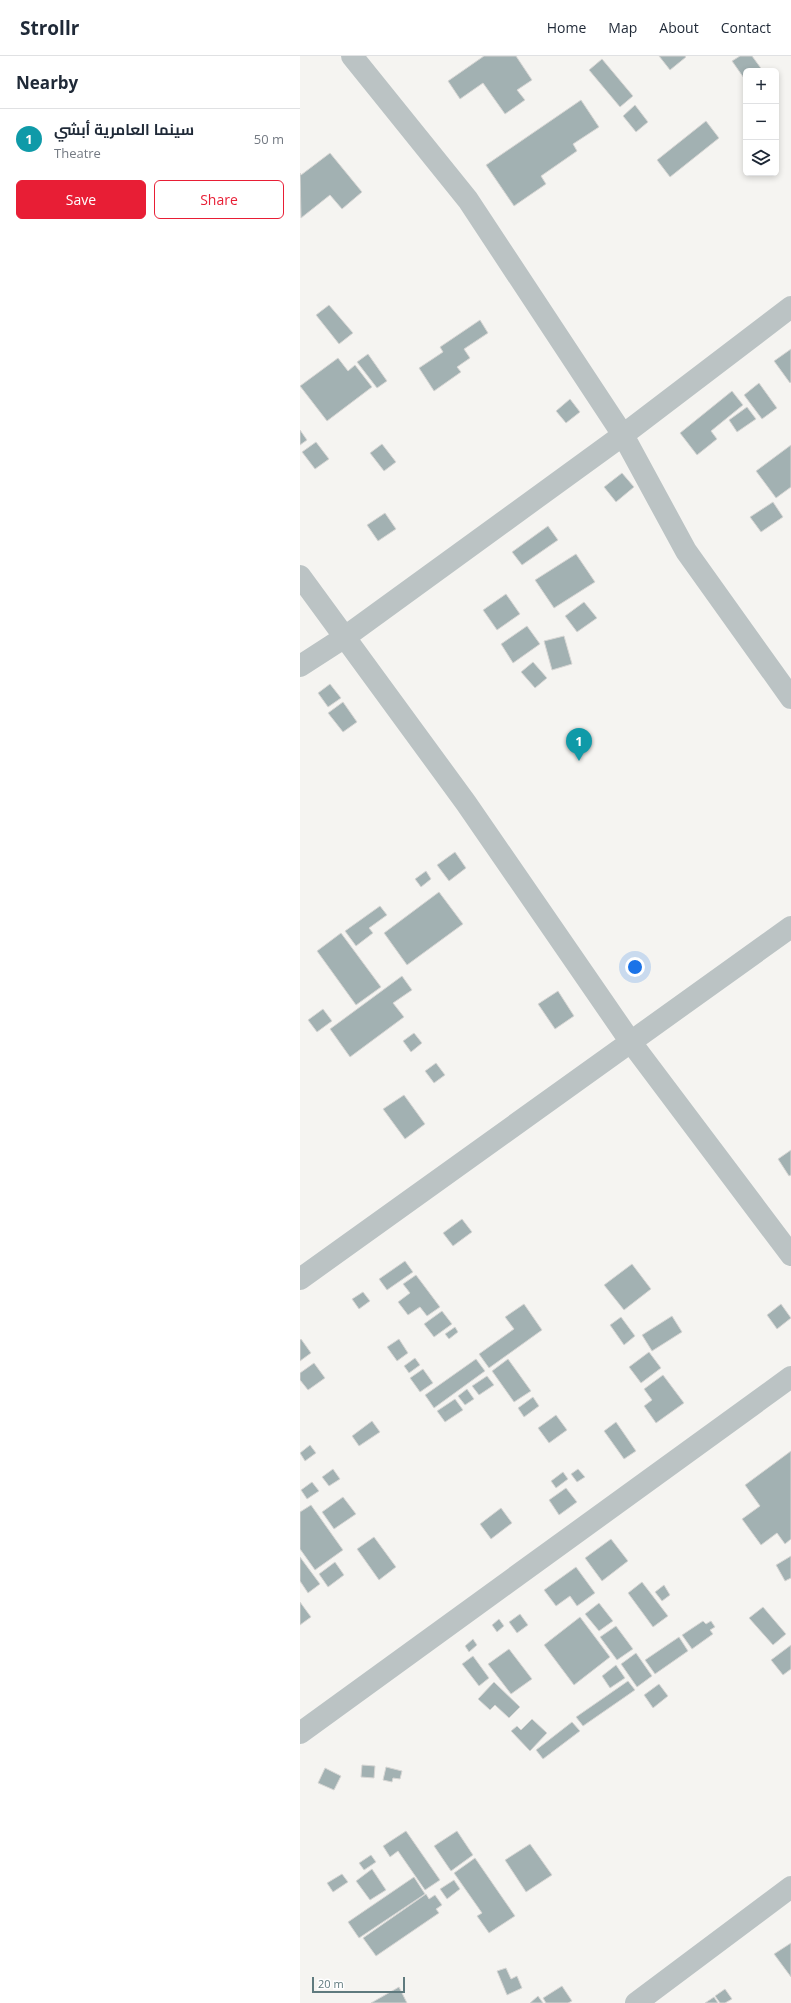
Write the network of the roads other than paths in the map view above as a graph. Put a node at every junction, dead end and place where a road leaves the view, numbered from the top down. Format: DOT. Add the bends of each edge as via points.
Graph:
graph roads {
  1 [pos="352,56"];
  2 [pos="791,307"];
  3 [pos="623,435"];
  4 [pos="300,576"];
  5 [pos="345,637"];
  6 [pos="300,666"];
  7 [pos="791,698"];
  8 [pos="791,927"];
  9 [pos="630,1041"];
  10 [pos="791,1255"];
  11 [pos="300,1279"];
  12 [pos="791,1377"];
  13 [pos="300,1733"];
  14 [pos="791,1887"];
  15 [pos="636,2003"];
  1 -- 3 [label="street" via="468,200"];
  2 -- 3 [label="street"];
  3 -- 5 [label="street"];
  3 -- 7 [label="street" via="686,551"];
  4 -- 5 [label="street"];
  5 -- 6 [label="street"];
  5 -- 9 [label="street" via="466,802"];
  8 -- 9 [label="street"];
  9 -- 10 [label="street"];
  9 -- 11 [label="street"];
  12 -- 13 [label="street"];
  14 -- 15 [label="street"];
}
